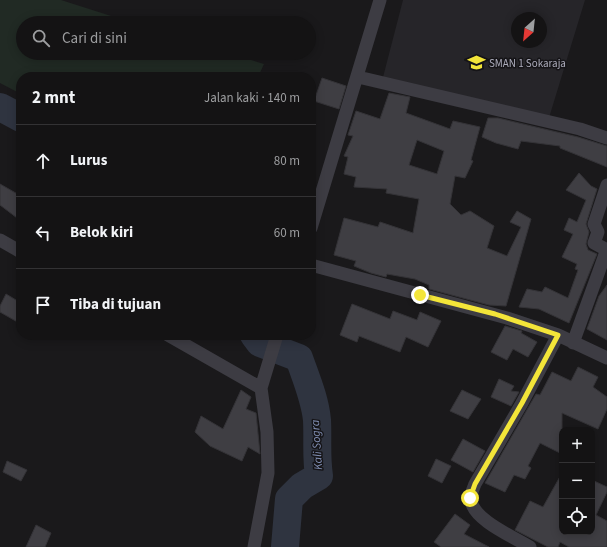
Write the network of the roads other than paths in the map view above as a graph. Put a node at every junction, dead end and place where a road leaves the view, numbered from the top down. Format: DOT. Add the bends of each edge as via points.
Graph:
graph roads {
  1 [pos="380,0"];
  2 [pos="358,77"];
  3 [pos="607,138"];
  4 [pos="607,186"];
  5 [pos="316,212"];
  6 [pos="0,240"];
  7 [pos="16,249"];
  8 [pos="607,249"];
  9 [pos="316,266"];
  10 [pos="558,335"];
  11 [pos="177,340"];
  12 [pos="275,340"];
  13 [pos="573,343"];
  14 [pos="607,358"];
  15 [pos="261,388"];
  16 [pos="254,547"];
  17 [pos="530,547"];
  1 -- 2 [label="street"];
  2 -- 3 [label="street" via="580,129"];
  2 -- 5 [label="street"];
  4 -- 8 [label="street" via="594,224 598,232 594,243"];
  6 -- 7 [label="street"];
  8 -- 13 [label="street"];
  9 -- 10 [label="street" via="472,307"];
  10 -- 13 [label="street"];
  10 -- 17 [label="street" via="475,484 470,498 474,510 485,520"];
  11 -- 15 [label="street"];
  12 -- 15 [label="street"];
  13 -- 14 [label="street"];
  15 -- 16 [label="street" via="267,432 268,473"];
}
